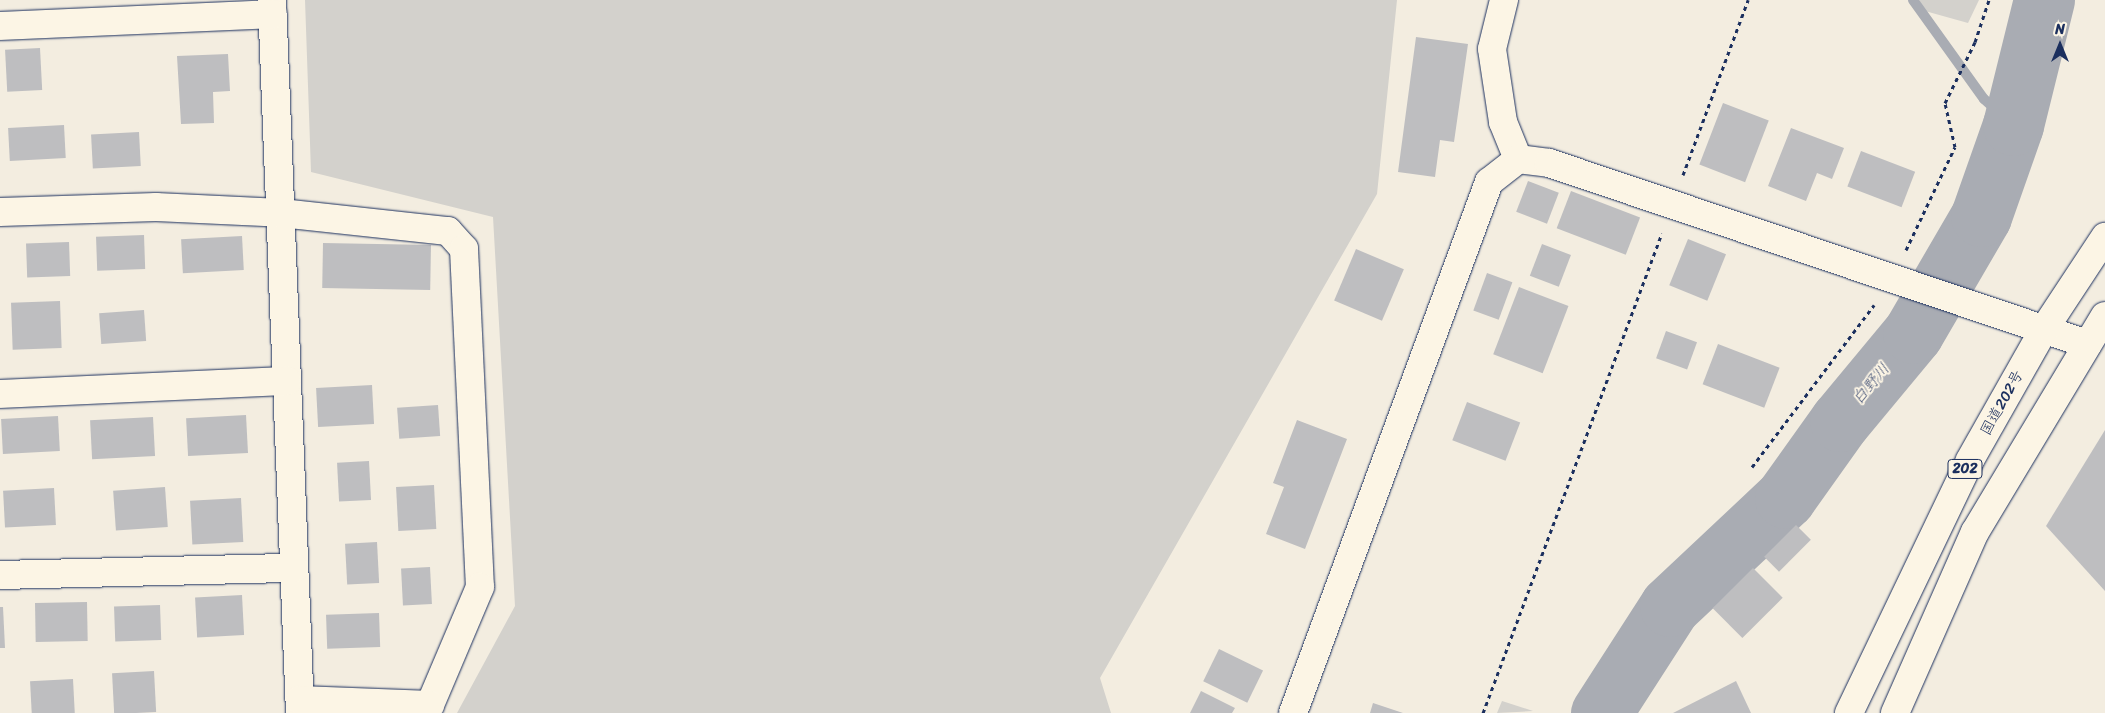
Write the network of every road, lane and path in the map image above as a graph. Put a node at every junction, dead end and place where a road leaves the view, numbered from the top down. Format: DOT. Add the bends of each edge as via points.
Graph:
graph roads {
  1 [pos="1504,0"];
  2 [pos="1748,0"];
  3 [pos="1988,0"];
  4 [pos="272,7"];
  5 [pos="0,26"];
  6 [pos="1944,103"];
  7 [pos="1518,159"];
  8 [pos="1672,206"];
  9 [pos="0,212"];
  10 [pos="281,213"];
  11 [pos="2105,237"];
  12 [pos="2105,316"];
  13 [pos="2043,331"];
  14 [pos="2087,344"];
  15 [pos="287,381"];
  16 [pos="0,394"];
  17 [pos="294,568"];
  18 [pos="0,575"];
  19 [pos="300,706"];
  20 [pos="1293,713"];
  21 [pos="1484,713"];
  22 [pos="1849,713"];
  23 [pos="1895,713"];
  1 -- 7 [label="main road" via="1492,49 1503,122"];
  2 -- 8 [label="path"];
  3 -- 6 [label="path" via="1975,42"];
  4 -- 5 [label="main road"];
  4 -- 10 [label="main road"];
  7 -- 8 [label="main road" via="1549,163"];
  7 -- 20 [label="main road" via="1489,182"];
  8 -- 13 [label="main road"];
  8 -- 21 [label="path"];
  9 -- 10 [label="main road" via="156,207"];
  10 -- 15 [label="main road"];
  10 -- 19 [label="main road" via="448,231 464,249 480,587 430,705"];
  11 -- 13 [label="main road, 国道202号 / 202"];
  12 -- 14 [label="main road, 202"];
  13 -- 14 [label="main road"];
  13 -- 22 [label="main road, 国道202号 / 202" via="1970,460"];
  14 -- 23 [label="main road, 202" via="1975,532"];
  15 -- 16 [label="main road"];
  15 -- 17 [label="main road"];
  17 -- 18 [label="main road"];
  17 -- 19 [label="main road"];
}
